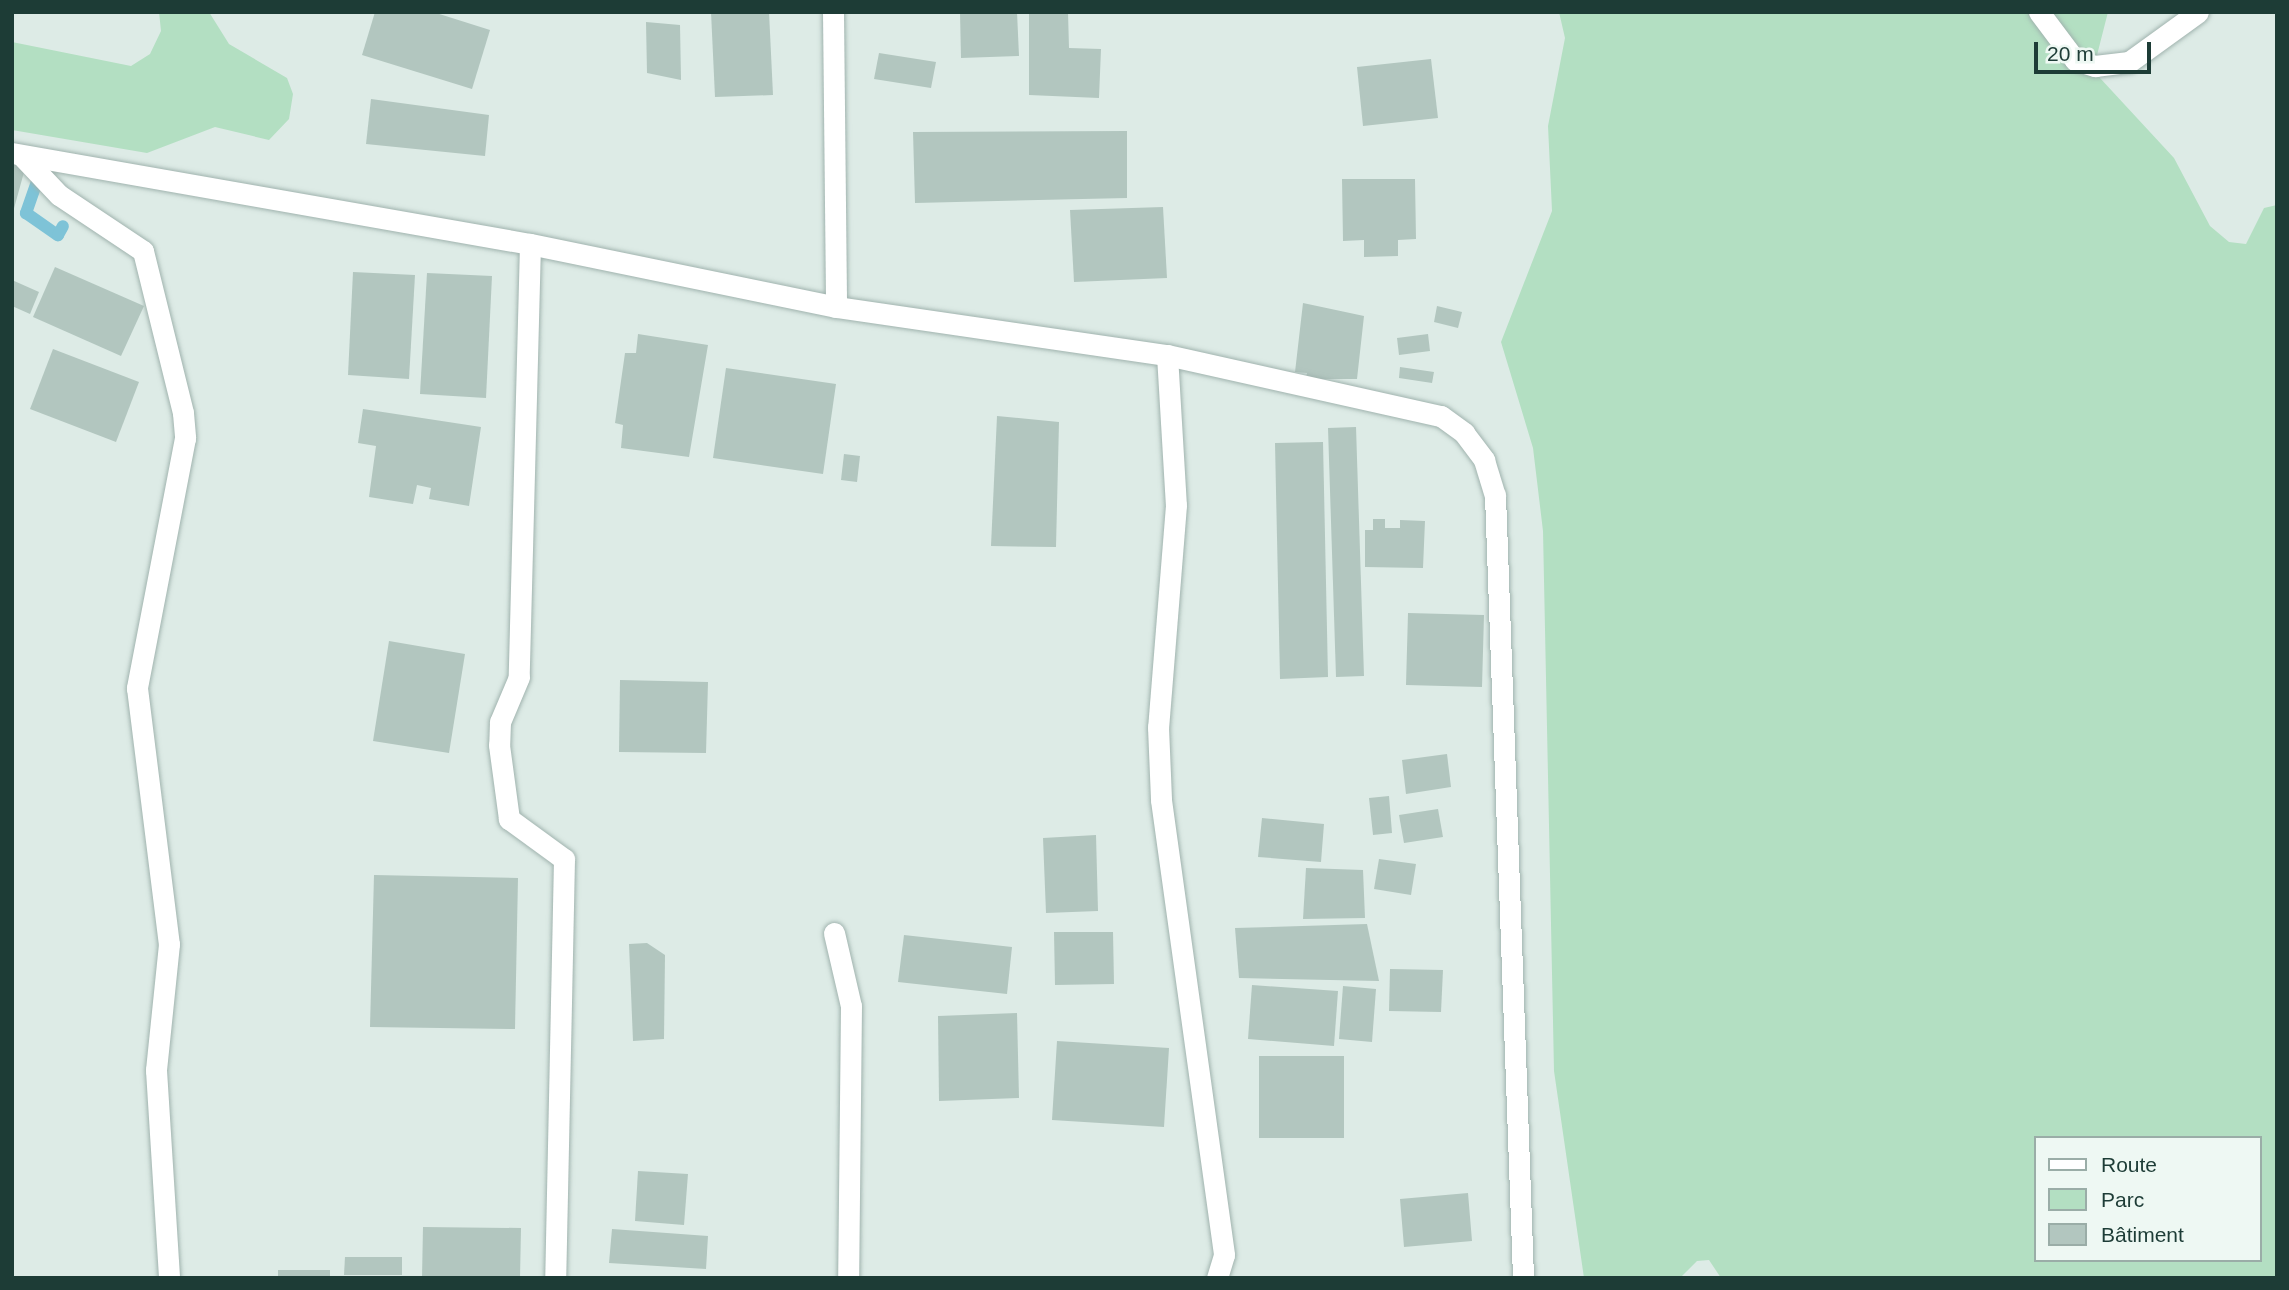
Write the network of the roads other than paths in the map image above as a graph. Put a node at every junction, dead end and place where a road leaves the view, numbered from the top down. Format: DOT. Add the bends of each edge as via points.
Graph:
graph roads {
  1 [pos="833,12"];
  2 [pos="2039,12"];
  3 [pos="2198,12"];
  4 [pos="17,154"];
  5 [pos="530,244"];
  6 [pos="836,307"];
  7 [pos="1167,355"];
  8 [pos="834,933"];
  9 [pos="169,1278"];
  10 [pos="555,1278"];
  11 [pos="848,1278"];
  12 [pos="1217,1278"];
  13 [pos="1523,1278"];
  1 -- 6 [label="street"];
  2 -- 3 [label="street" via="2075,60 2095,65 2129,62"];
  4 -- 5 [label="street"];
  4 -- 9 [label="street" via="59,195 143,251 183,413 185,439 137,688 169,944 156,1070"];
  5 -- 6 [label="street"];
  5 -- 10 [label="street" via="519,677 500,722 499,745 509,820 564,859"];
  6 -- 7 [label="street"];
  7 -- 12 [label="street" via="1176,505 1158,727 1161,800 1224,1255"];
  7 -- 13 [label="street" via="1441,416 1484,460 1495,495"];
  8 -- 11 [label="street" via="851,1006"];
}
